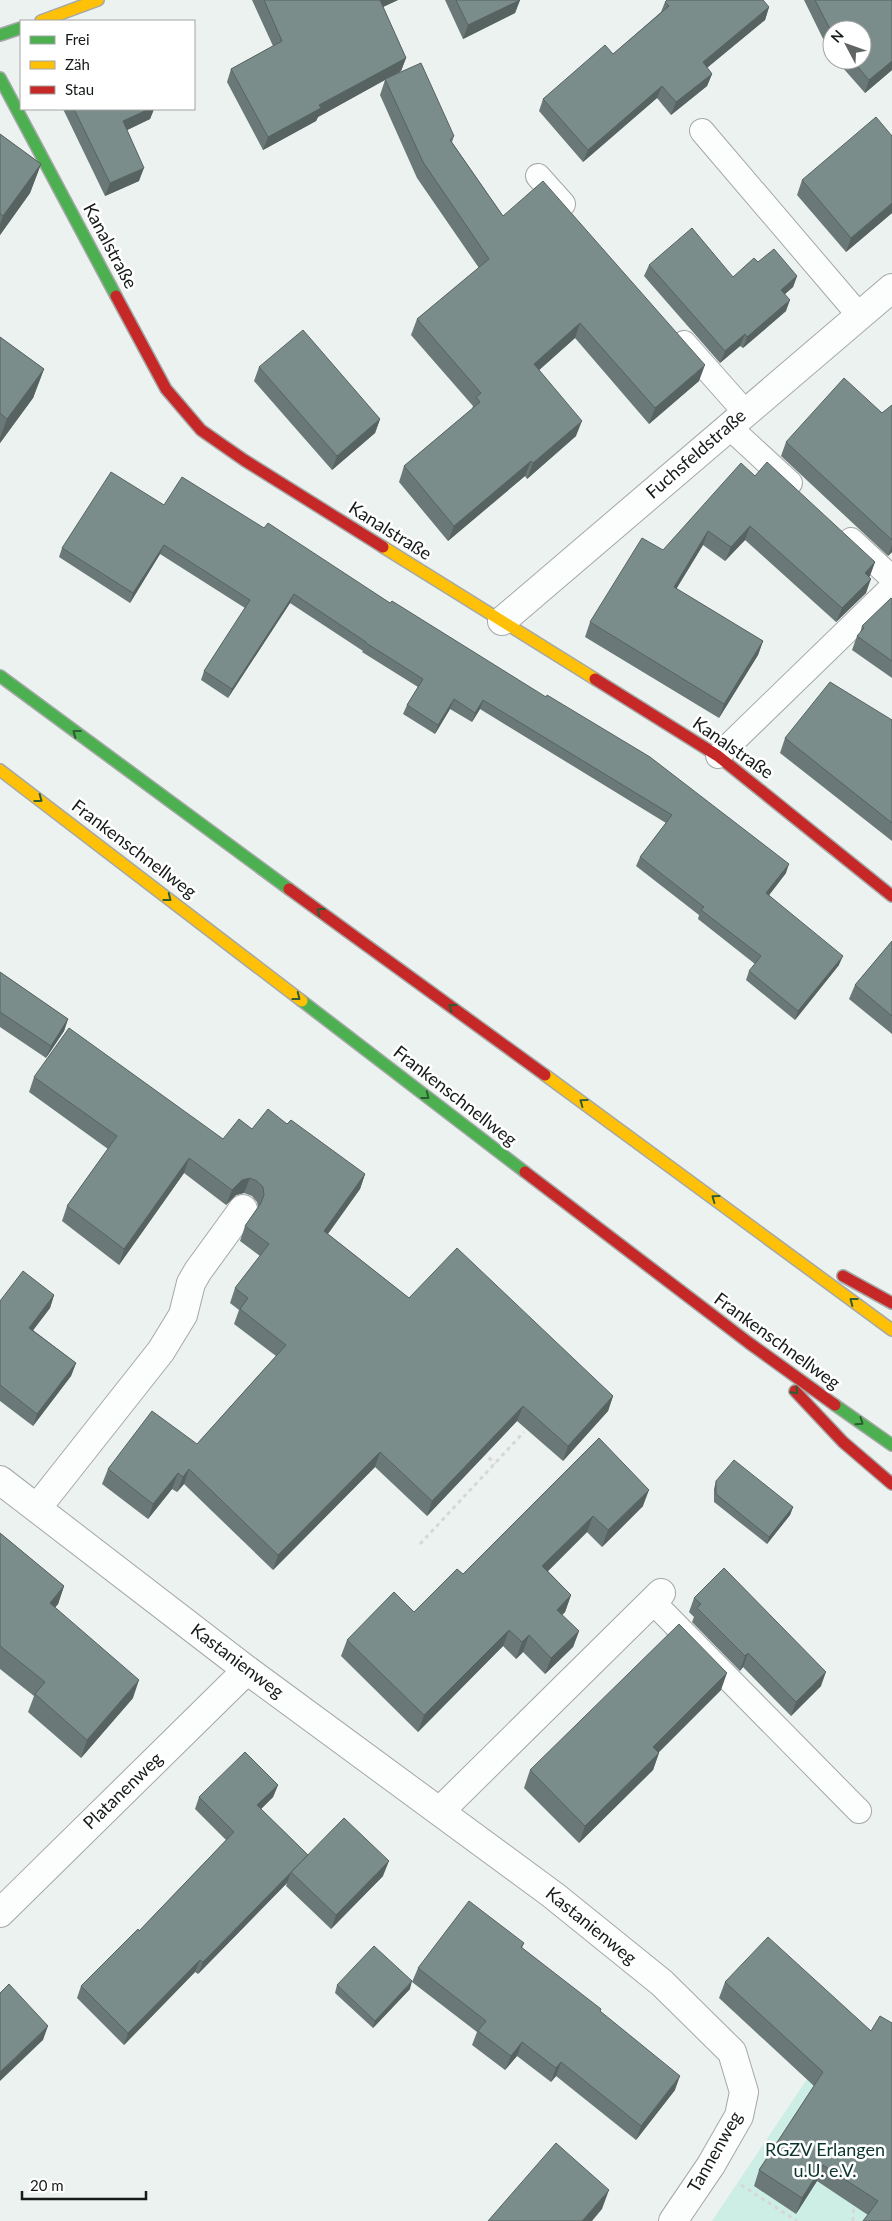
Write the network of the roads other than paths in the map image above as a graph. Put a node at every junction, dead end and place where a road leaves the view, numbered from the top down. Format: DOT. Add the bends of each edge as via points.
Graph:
graph roads {
  1 [pos="98,0"];
  2 [pos="44,20"];
  3 [pos="20,28"];
  4 [pos="0,35"];
  5 [pos="0,78"];
  6 [pos="702,131"];
  7 [pos="538,176"];
  8 [pos="577,220"];
  9 [pos="892,288"];
  10 [pos="859,315"];
  11 [pos="667,324"];
  12 [pos="736,419"];
  13 [pos="806,499"];
  14 [pos="835,525"];
  15 [pos="892,578"];
  16 [pos="892,587"];
  17 [pos="502,622"];
  18 [pos="0,676"];
  19 [pos="718,756"];
  20 [pos="0,770"];
  21 [pos="892,896"];
  22 [pos="244,1209"];
  23 [pos="754,1227"];
  24 [pos="892,1303"];
  25 [pos="892,1330"];
  26 [pos="749,1344"];
  27 [pos="892,1445"];
  28 [pos="0,1480"];
  29 [pos="892,1484"];
  30 [pos="37,1508"];
  31 [pos="656,1597"];
  32 [pos="247,1670"];
  33 [pos="440,1811"];
  34 [pos="859,1811"];
  35 [pos="0,1913"];
  36 [pos="732,2052"];
  37 [pos="673,2221"];
  1 -- 2 [label="main road"];
  3 -- 4 [label="main road"];
  5 -- 17 [label="main road, Kanalstraße" via="166,389 201,430"];
  6 -- 10 [label="lane"];
  7 -- 8 [label="lane"];
  9 -- 10 [label="street, Fuchsfeldstraße"];
  10 -- 12 [label="street, Fuchsfeldstraße"];
  11 -- 12 [label="lane"];
  12 -- 13 [label="lane"];
  12 -- 17 [label="street, Fuchsfeldstraße"];
  14 -- 15 [label="lane"];
  16 -- 19 [label="lane"];
  17 -- 19 [label="main road, Kanalstraße"];
  23 -- 18 [label="main road, one-way"];
  19 -- 21 [label="main road, Kanalstraße"];
  20 -- 26 [label="main road, Frankenschnellweg, one-way"];
  22 -- 30 [label="street" via="198,1271 191,1283 183,1315 160,1351"];
  23 -- 24 [label="main road"];
  25 -- 23 [label="main road, one-way"];
  26 -- 27 [label="main road, Frankenschnellweg, one-way"];
  26 -- 29 [label="main road, one-way" via="843,1442"];
  28 -- 30 [label="street, Kastanienweg"];
  30 -- 32 [label="street, Kastanienweg"];
  31 -- 33 [label="street"];
  31 -- 34 [label="lane"];
  32 -- 33 [label="street, Kastanienweg"];
  32 -- 35 [label="street, Platanenweg"];
  33 -- 36 [label="street, Kastanienweg" via="553,1895 662,1983"];
  36 -- 37 [label="street, Tannenweg" via="744,2092 739,2116"];
}
